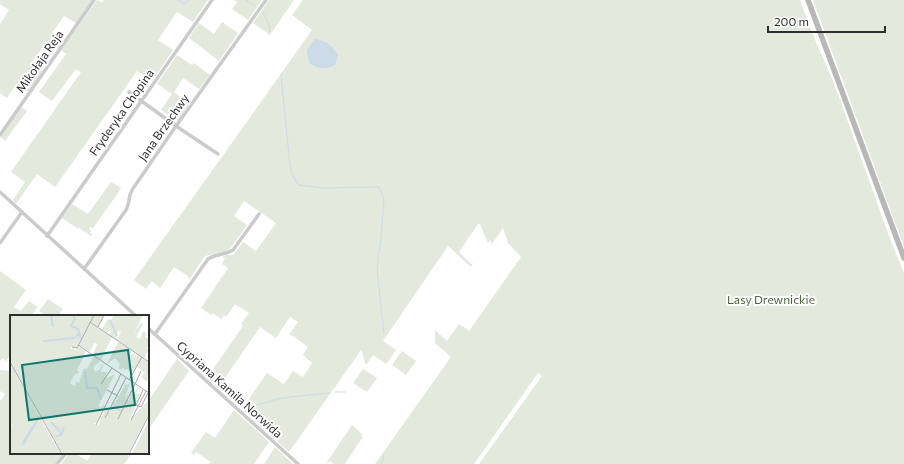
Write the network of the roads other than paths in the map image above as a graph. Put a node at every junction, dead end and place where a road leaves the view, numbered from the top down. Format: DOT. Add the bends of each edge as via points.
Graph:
graph roads {
  1 [pos="94,0"];
  2 [pos="212,0"];
  3 [pos="266,0"];
  4 [pos="808,0"];
  5 [pos="129,92"];
  6 [pos="141,101"];
  7 [pos="176,126"];
  8 [pos="0,134"];
  9 [pos="218,154"];
  10 [pos="0,192"];
  11 [pos="22,212"];
  12 [pos="258,214"];
  13 [pos="47,236"];
  14 [pos="0,243"];
  15 [pos="904,258"];
  16 [pos="84,269"];
  17 [pos="131,314"];
  18 [pos="149,329"];
  19 [pos="155,334"];
  20 [pos="65,454"];
  21 [pos="57,464"];
  22 [pos="298,464"];
  1 -- 8 [label="street, Mikołaja Reja"];
  2 -- 6 [label="street, Fryderyka Chopina"];
  3 -- 7 [label="street, Jana Brzechwy"];
  4 -- 15 [label="main road"];
  5 -- 6 [label="street"];
  6 -- 7 [label="street"];
  6 -- 13 [label="street, Fryderyka Chopina"];
  7 -- 9 [label="street"];
  7 -- 16 [label="street, Jana Brzechwy" via="130,193 126,210"];
  10 -- 11 [label="street"];
  11 -- 13 [label="street"];
  11 -- 14 [label="street"];
  12 -- 19 [label="street" via="233,250 208,259"];
  13 -- 16 [label="street"];
  16 -- 17 [label="street"];
  18 -- 19 [label="street, Cypriana Kamila Norwida"];
  19 -- 22 [label="street, Cypriana Kamila Norwida"];
  20 -- 21 [label="street"];
}
